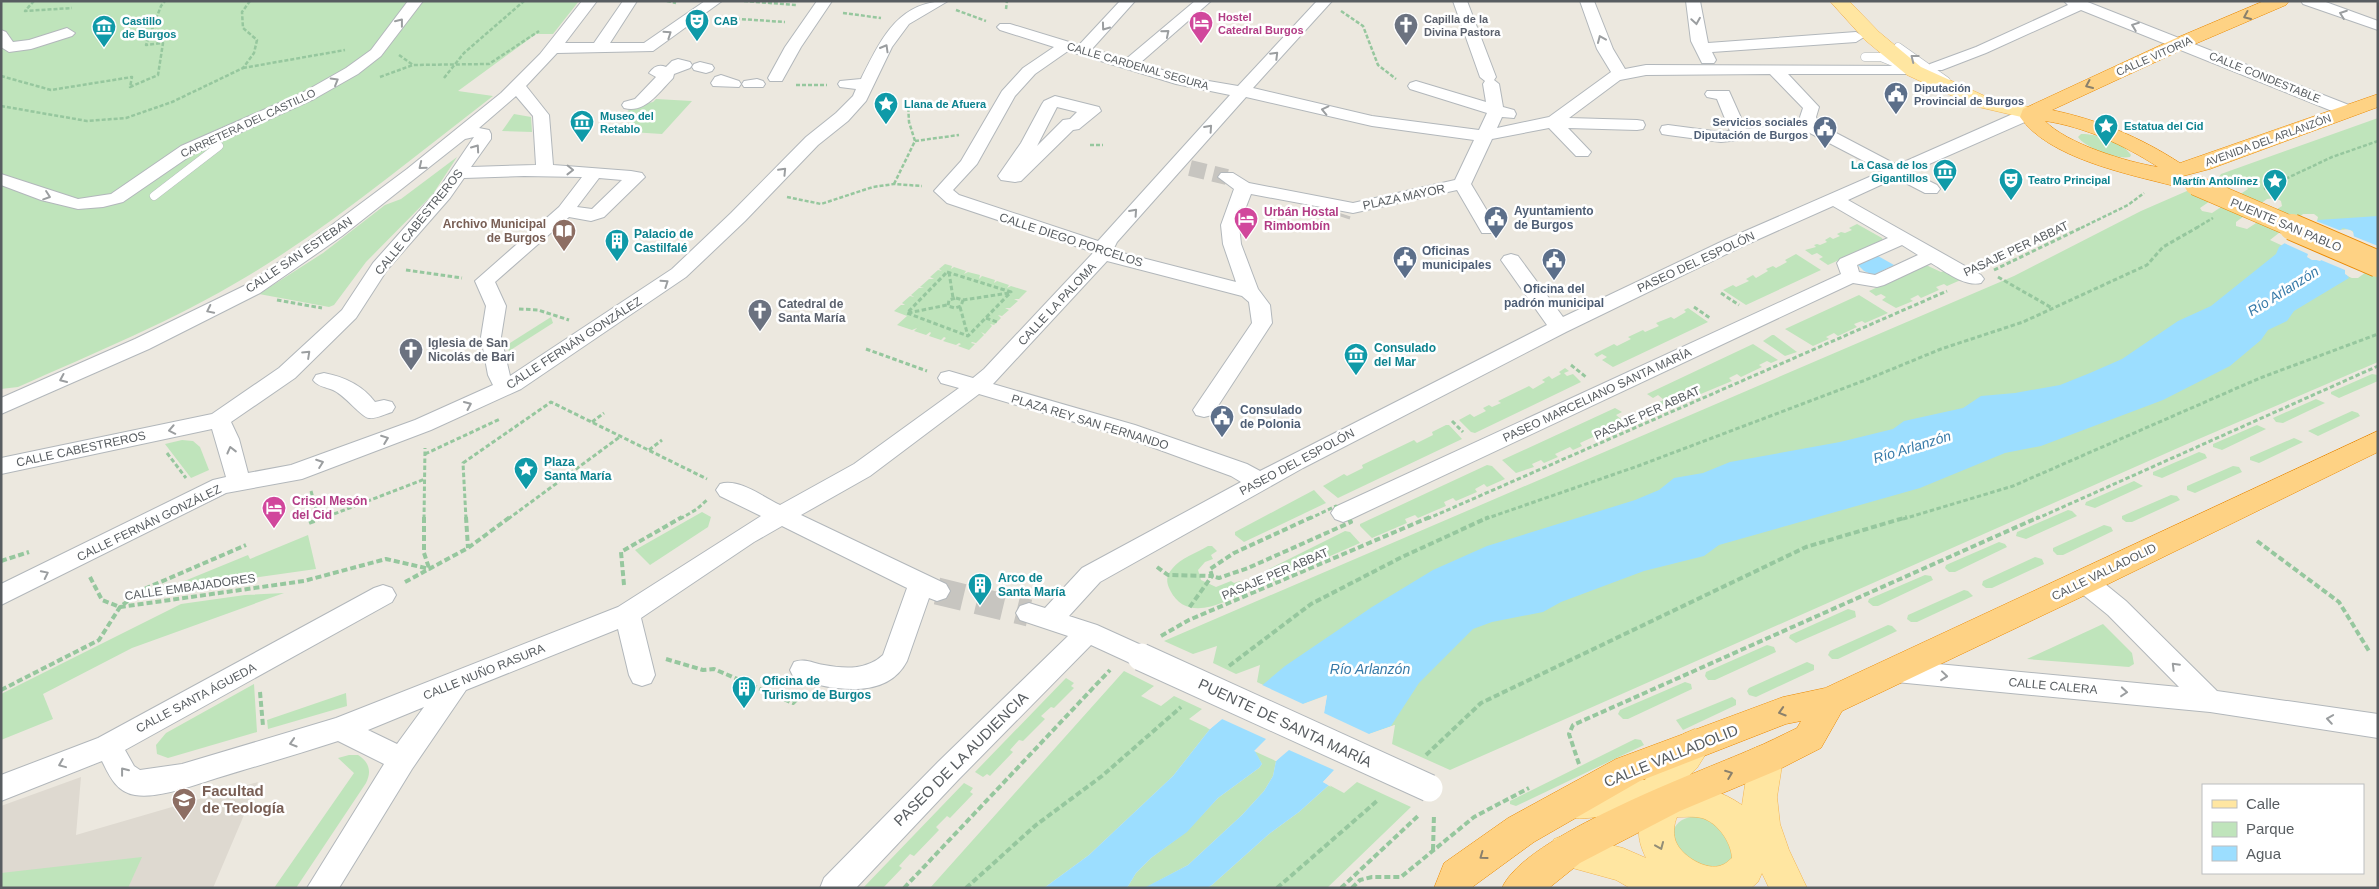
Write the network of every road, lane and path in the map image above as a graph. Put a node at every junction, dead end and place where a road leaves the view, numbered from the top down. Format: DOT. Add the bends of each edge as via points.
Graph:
graph roads {
  1 [pos="34,1"];
  2 [pos="165,1"];
  3 [pos="250,1"];
  4 [pos="416,1"];
  5 [pos="524,1"];
  6 [pos="590,1"];
  7 [pos="630,1"];
  8 [pos="715,1"];
  9 [pos="744,1"];
  10 [pos="1128,1"];
  11 [pos="1204,1"];
  12 [pos="1326,1"];
  13 [pos="1460,1"];
  14 [pos="1587,1"];
  15 [pos="1693,1"];
  16 [pos="1839,1"];
  17 [pos="2280,1"];
  18 [pos="2308,1"];
  19 [pos="941,3"];
  20 [pos="2076,3"];
  21 [pos="790,4"];
  22 [pos="821,5"];
  23 [pos="72,8"];
  24 [pos="841,12"];
  25 [pos="696,16"];
  26 [pos="904,21"];
  27 [pos="808,24"];
  28 [pos="2378,26"];
  29 [pos="1005,27"];
  30 [pos="68,34"];
  31 [pos="1,35"];
  32 [pos="1856,37"];
  33 [pos="2181,43"];
  34 [pos="383,44"];
  35 [pos="1700,44"];
  36 [pos="1065,46"];
  37 [pos="1898,47"];
  38 [pos="554,48"];
  39 [pos="599,48"];
  40 [pos="1081,51"];
  41 [pos="641,55"];
  42 [pos="1865,56"];
  43 [pos="489,64"];
  44 [pos="1129,64"];
  45 [pos="453,66"];
  46 [pos="1936,67"];
  47 [pos="244,68"];
  48 [pos="1911,69"];
  49 [pos="1722,71"];
  50 [pos="1776,71"];
  51 [pos="712,74"];
  52 [pos="1,76"];
  53 [pos="1619,76"];
  54 [pos="380,77"];
  55 [pos="444,78"];
  56 [pos="1399,80"];
  57 [pos="846,84"];
  58 [pos="866,84"];
  59 [pos="517,86"];
  60 [pos="1416,86"];
  61 [pos="1242,91"];
  62 [pos="1956,91"];
  63 [pos="1713,94"];
  64 [pos="2378,100"];
  65 [pos="908,104"];
  66 [pos="630,105"];
  67 [pos="1,106"];
  68 [pos="1050,107"];
  69 [pos="2348,111"];
  70 [pos="1496,112"];
  71 [pos="2030,113"];
  72 [pos="1553,122"];
  73 [pos="1810,122"];
  74 [pos="1637,125"];
  75 [pos="1668,130"];
  76 [pos="2106,132"];
  77 [pos="967,134"];
  78 [pos="460,135"];
  79 [pos="1054,135"];
  80 [pos="1740,135"];
  81 [pos="1483,136"];
  82 [pos="915,141"];
  83 [pos="2378,141"];
  84 [pos="1103,145"];
  85 [pos="219,146"];
  86 [pos="1090,146"];
  87 [pos="2142,149"];
  88 [pos="2084,151"];
  89 [pos="1582,152"];
  90 [pos="2120,164"];
  91 [pos="545,169"];
  92 [pos="467,172"];
  93 [pos="595,172"];
  94 [pos="1898,172"];
  95 [pos="2167,173"];
  96 [pos="1228,177"];
  97 [pos="1,179"];
  98 [pos="894,184"];
  99 [pos="1462,184"];
  100 [pos="1931,189"];
  101 [pos="786,191"];
  102 [pos="2259,192"];
  103 [pos="948,195"];
  104 [pos="154,196"];
  105 [pos="1247,196"];
  106 [pos="1834,200"];
  107 [pos="565,211"];
  108 [pos="2219,215"];
  109 [pos="1489,229"];
  110 [pos="1903,238"];
  111 [pos="1103,250"];
  112 [pos="1932,255"];
  113 [pos="1511,260"];
  114 [pos="2378,264"];
  115 [pos="380,267"];
  116 [pos="949,272"];
  117 [pos="1982,275"];
  118 [pos="1851,276"];
  119 [pos="485,281"];
  120 [pos="1011,292"];
  121 [pos="1248,292"];
  122 [pos="1721,293"];
  123 [pos="954,298"];
  124 [pos="273,299"];
  125 [pos="963,300"];
  126 [pos="947,305"];
  127 [pos="1742,306"];
  128 [pos="960,307"];
  129 [pos="1694,307"];
  130 [pos="2052,308"];
  131 [pos="538,310"];
  132 [pos="350,312"];
  133 [pos="907,313"];
  134 [pos="550,314"];
  135 [pos="986,318"];
  136 [pos="1712,320"];
  137 [pos="997,322"];
  138 [pos="1559,327"];
  139 [pos="2378,334"];
  140 [pos="968,336"];
  141 [pos="866,350"];
  142 [pos="1571,365"];
  143 [pos="2378,366"];
  144 [pos="916,367"];
  145 [pos="949,378"];
  146 [pos="1589,379"];
  147 [pos="324,380"];
  148 [pos="984,381"];
  149 [pos="505,388"];
  150 [pos="384,406"];
  151 [pos="1,407"];
  152 [pos="1204,410"];
  153 [pos="604,413"];
  154 [pos="500,419"];
  155 [pos="219,420"];
  156 [pos="1452,421"];
  157 [pos="592,422"];
  158 [pos="423,425"];
  159 [pos="621,436"];
  160 [pos="1467,436"];
  161 [pos="662,440"];
  162 [pos="2378,440"];
  163 [pos="165,449"];
  164 [pos="649,450"];
  165 [pos="425,454"];
  166 [pos="1,466"];
  167 [pos="681,466"];
  168 [pos="425,479"];
  169 [pos="239,482"];
  170 [pos="1260,482"];
  171 [pos="191,486"];
  172 [pos="310,486"];
  173 [pos="719,494"];
  174 [pos="1343,513"];
  175 [pos="780,516"];
  176 [pos="319,520"];
  177 [pos="309,522"];
  178 [pos="2257,541"];
  179 [pos="246,545"];
  180 [pos="468,548"];
  181 [pos="1133,552"];
  182 [pos="430,569"];
  183 [pos="89,575"];
  184 [pos="1212,576"];
  185 [pos="2085,582"];
  186 [pos="1,595"];
  187 [pos="383,595"];
  188 [pos="120,607"];
  189 [pos="1190,608"];
  190 [pos="627,614"];
  191 [pos="1088,632"];
  192 [pos="2368,651"];
  193 [pos="1137,654"];
  194 [pos="639,663"];
  195 [pos="1229,666"];
  196 [pos="1896,672"];
  197 [pos="811,673"];
  198 [pos="457,682"];
  199 [pos="260,688"];
  200 [pos="1,690"];
  201 [pos="1830,701"];
  202 [pos="2210,701"];
  203 [pos="1182,706"];
  204 [pos="262,717"];
  205 [pos="2378,726"];
  206 [pos="340,729"];
  207 [pos="1695,744"];
  208 [pos="108,746"];
  209 [pos="1426,754"];
  210 [pos="1766,759"];
  211 [pos="402,760"];
  212 [pos="1572,767"];
  213 [pos="1537,783"];
  214 [pos="1,788"];
  215 [pos="1668,800"];
  216 [pos="1377,801"];
  217 [pos="1428,803"];
  218 [pos="1759,803"];
  219 [pos="1564,805"];
  220 [pos="1749,847"];
  221 [pos="1432,851"];
  222 [pos="1567,851"];
  223 [pos="1716,885"];
  224 [pos="322,888"];
  225 [pos="835,888"];
  226 [pos="904,888"];
  227 [pos="966,888"];
  228 [pos="1277,888"];
  229 [pos="1341,888"];
  230 [pos="1352,888"];
  231 [pos="1452,888"];
  232 [pos="1520,888"];
  233 [pos="1666,888"];
  234 [pos="1675,888"];
  235 [pos="1776,888"];
  236 [pos="1789,888"];
  1 -- 23 [label="path" via="24,11"];
  2 -- 52 [label="path" via="146,45 162,44 158,75 136,86 130,86 132,77 52,90"];
  3 -- 47 [label="path" via="242,12 243,28 257,40 254,54"];
  34 -- 4 [label="street, CARRETERA DEL CASTILLO, one-way"];
  5 -- 45 [label="path"];
  6 -- 38 [label="street, CALLE SAN ESTEBAN"];
  7 -- 39 [label="street"];
  8 -- 25 [label="street"];
  9 -- 21 [label="path"];
  10 -- 40 [label="street, one-way" via="1100,35"];
  44 -- 11 [label="street, one-way"];
  12 -- 56 [label="path" via="1363,26 1378,65"];
  61 -- 12 [label="street, CALLE LA PALOMA, one-way"];
  13 -- 70 [label="street" via="1490,81"];
  53 -- 14 [label="street, one-way"];
  15 -- 35 [label="street, one-way"];
  16 -- 48 [label="main road" via="1872,36"];
  17 -- 33 [label="highway, CALLE VITORIA, one-way"];
  28 -- 18 [label="street, one-way"];
  19 -- 26 [label="street, CALLE FERNÁN GONZÁLEZ"];
  19 -- 29 [label="path"];
  33 -- 20 [label="street, CALLE CONDESTABLE, one-way"];
  20 -- 46 [label="street" via="1980,50"];
  22 -- 27 [label="street"];
  24 -- 26 [label="path"];
  25 -- 27 [label="path"];
  41 -- 25 [label="street, one-way"];
  58 -- 26 [label="street, CALLE FERNÁN GONZÁLEZ, one-way" via="885,46"];
  27 -- 51 [label="street"];
  29 -- 36 [label="street, CALLE CARDENAL SEGURA"];
  30 -- 31 [label="street" via="10,47"];
  32 -- 35 [label="street"];
  33 -- 69 [label="street, CALLE CONDESTABLE"];
  33 -- 71 [label="highway, CALLE VITORIA, one-way"];
  34 -- 47 [label="path"];
  97 -- 34 [label="street, CARRETERA DEL CASTILLO, one-way" via="78,204 117,198 187,150 308,96 352,71"];
  35 -- 49 [label="street" via="1707,60"];
  36 -- 40 [label="street, CALLE CARDENAL SEGURA"];
  36 -- 103 [label="street" via="1029,71 972,169"];
  62 -- 37 [label="lane, one-way"];
  38 -- 39 [label="street"];
  38 -- 59 [label="street, CALLE SAN ESTEBAN"];
  39 -- 41 [label="street"];
  40 -- 44 [label="street, CALLE CARDENAL SEGURA"];
  41 -- 51 [label="street"];
  42 -- 48 [label="lane" via="1880,57"];
  43 -- 45 [label="path"];
  44 -- 61 [label="street, CALLE CARDENAL SEGURA" via="1182,81"];
  45 -- 54 [label="path" via="413,65"];
  45 -- 55 [label="path"];
  47 -- 67 [label="path" via="172,102 126,118 87,121"];
  48 -- 50 [label="street" via="1809,74"];
  48 -- 62 [label="main road"];
  49 -- 50 [label="street"];
  49 -- 53 [label="street" via="1646,70"];
  50 -- 73 [label="street" via="1812,107"];
  51 -- 57 [label="path"];
  51 -- 66 [label="street" via="647,95 641,102"];
  53 -- 72 [label="street"];
  57 -- 58 [label="street"];
  149 -- 58 [label="street, CALLE FERNÁN GONZÁLEZ, one-way" via="679,274 812,141 842,117 860,98"];
  59 -- 78 [label="street, CALLE SAN ESTEBAN"];
  59 -- 91 [label="street" via="541,115"];
  60 -- 70 [label="street"];
  81 -- 61 [label="street, CALLE CARDENAL SEGURA, one-way" via="1373,120"];
  111 -- 61 [label="street, CALLE LA PALOMA, one-way" via="1108,240"];
  62 -- 71 [label="main road" via="1991,105"];
  63 -- 80 [label="street" via="1723,94"];
  64 -- 69 [label="highway, AVENIDA DEL ARLANZÓN"];
  65 -- 82 [label="path"];
  68 -- 79 [label="street" via="1057,110 1059,118"];
  69 -- 95 [label="highway, AVENIDA DEL ARLANZÓN"];
  70 -- 72 [label="street"];
  70 -- 81 [label="street, PLAZA MAYOR"];
  71 -- 76 [label="highway" via="2067,118"];
  71 -- 88 [label="highway" via="2038,127"];
  71 -- 94 [label="street, PASEO DEL ESPOLÓN"];
  72 -- 74 [label="street"];
  72 -- 81 [label="street"];
  72 -- 89 [label="street"];
  73 -- 80 [label="street"];
  73 -- 94 [label="street"];
  75 -- 80 [label="street" via="1721,137"];
  76 -- 87 [label="highway"];
  76 -- 88 [label="highway" via="2073,132 2073,142"];
  77 -- 82 [label="path"];
  92 -- 78 [label="street, CALLE CABESTREROS, one-way" via="483,134"];
  78 -- 151 [label="street, CALLE SAN ESTEBAN, one-way" via="335,232 253,289 142,344"];
  79 -- 79 [label="street" via="1025,162 1009,174 1050,104 1055,101 1094,111 1088,111 1073,125 1069,124"];
  81 -- 99 [label="street, PLAZA MAYOR"];
  82 -- 98 [label="path"];
  83 -- 102 [label="path" via="2332,157"];
  84 -- 86 [label="path"];
  85 -- 104 [label="lane"];
  87 -- 90 [label="highway" via="2149,162"];
  87 -- 95 [label="highway"];
  88 -- 90 [label="highway"];
  90 -- 95 [label="highway"];
  91 -- 92 [label="street, CALLE CABESTREROS"];
  91 -- 93 [label="street, CALLE CABESTREROS, one-way"];
  92 -- 115 [label="street, CALLE CABESTREROS"];
  93 -- 107 [label="street"];
  93 -- 107 [label="street, CALLE CABESTREROS" via="636,177 595,214"];
  94 -- 100 [label="street"];
  94 -- 106 [label="street, PASEO DEL ESPOLÓN"];
  95 -- 114 [label="highway, PUENTE SAN PABLO, bridge"];
  95 -- 117 [label="path, PASAJE PER ABBAT" via="2128,205"];
  96 -- 105 [label="street"];
  98 -- 101 [label="path" via="873,187 821,204 782,196"];
  98 -- 103 [label="path" via="914,184"];
  99 -- 105 [label="street, PLAZA MAYOR" via="1353,208"];
  99 -- 109 [label="street, PLAZA MAYOR"];
  103 -- 111 [label="street, CALLE DIEGO PORCELOS"];
  105 -- 121 [label="street" via="1230,225 1232,244"];
  106 -- 110 [label="street"];
  106 -- 138 [label="street, PASEO DEL ESPOLÓN" via="1734,243"];
  107 -- 119 [label="street"];
  108 -- 130 [label="path" via="2163,247 2147,265"];
  110 -- 112 [label="street"];
  110 -- 118 [label="street" via="1847,263"];
  111 -- 121 [label="street, CALLE DIEGO PORCELOS" via="1112,256"];
  111 -- 148 [label="street, CALLE LA PALOMA" via="1101,256"];
  112 -- 117 [label="street"];
  112 -- 118 [label="street" via="1878,281"];
  113 -- 138 [label="street"];
  115 -- 119 [label="path"];
  115 -- 132 [label="street, CALLE CABESTREROS"];
  116 -- 120 [label="path"];
  116 -- 123 [label="path"];
  116 -- 133 [label="path"];
  117 -- 130 [label="path"];
  117 -- 193 [label="path, PASAJE PER ABBAT" via="1524,477 1189,620"];
  118 -- 174 [label="street, PASEO MARCELIANO SANTA MARÍA"];
  119 -- 149 [label="street" via="496,306 491,337"];
  120 -- 125 [label="path"];
  120 -- 135 [label="path"];
  121 -- 152 [label="street" via="1256,296 1262,306 1262,322"];
  122 -- 127 [label="path"];
  123 -- 125 [label="path"];
  123 -- 126 [label="path"];
  124 -- 132 [label="path"];
  125 -- 128 [label="path"];
  126 -- 128 [label="path"];
  126 -- 133 [label="path"];
  128 -- 140 [label="path"];
  129 -- 136 [label="path"];
  130 -- 195 [label="path" via="2023,322 1941,349 1638,466 1481,520 1311,604"];
  131 -- 134 [label="path"];
  155 -- 132 [label="street, CALLE CABESTREROS, one-way" via="291,377"];
  133 -- 140 [label="path"];
  135 -- 137 [label="path"];
  135 -- 140 [label="path"];
  138 -- 170 [label="street, PASEO DEL ESPOLÓN"];
  139 -- 209 [label="path" via="2260,378 2013,486 1806,547 1481,703"];
  141 -- 144 [label="path"];
  142 -- 146 [label="path"];
  143 -- 212 [label="path" via="1573,725 1569,734 1580,763"];
  145 -- 148 [label="street, PLAZA REY SAN FERNANDO"];
  147 -- 150 [label="street" via="337,382 361,398 370,412"];
  148 -- 170 [label="street, PLAZA REY SAN FERNANDO" via="1239,470"];
  148 -- 175 [label="street" via="862,470"];
  158 -- 149 [label="street, CALLE FERNÁN GONZÁLEZ, one-way"];
  153 -- 157 [label="path"];
  154 -- 165 [label="path"];
  155 -- 166 [label="street, CALLE CABESTREROS, one-way"];
  169 -- 155 [label="street, one-way" via="228,439"];
  156 -- 160 [label="path"];
  157 -- 159 [label="path"];
  157 -- 180 [label="path" via="551,402 463,463"];
  158 -- 165 [label="path"];
  169 -- 158 [label="street, CALLE FERNÁN GONZÁLEZ, one-way" via="294,473"];
  159 -- 164 [label="path"];
  159 -- 180 [label="path"];
  161 -- 164 [label="path"];
  162 -- 185 [label="highway, CALLE VALLADOLID"];
  163 -- 171 [label="path"];
  164 -- 167 [label="path"];
  165 -- 168 [label="path"];
  168 -- 176 [label="path"];
  168 -- 182 [label="path" via="424,553"];
  186 -- 169 [label="street, CALLE FERNÁN GONZÁLEZ, one-way" via="221,486"];
  170 -- 181 [label="street, PASEO DEL ESPOLÓN"];
  172 -- 176 [label="path"];
  173 -- 175 [label="street"];
  173 -- 190 [label="path" via="621,552"];
  174 -- 184 [label="path" via="1336,506 1234,553 1210,569"];
  174 -- 184 [label="path" via="1351,522 1248,568 1218,578"];
  175 -- 190 [label="street, CALLE NUÑO RASURA"];
  175 -- 197 [label="street" via="929,588 890,666 866,677"];
  176 -- 177 [label="path"];
  178 -- 192 [label="path" via="2339,602"];
  179 -- 188 [label="path" via="142,590"];
  180 -- 182 [label="path"];
  181 -- 184 [label="path" via="1168,575"];
  181 -- 191 [label="street, PASEO DEL ESPOLÓN" via="1091,575 1040,616"];
  182 -- 188 [label="path, CALLE EMBAJADORES" via="386,559 304,581"];
  183 -- 188 [label="path, CALLE FERNÁN GONZÁLEZ" via="102,600"];
  184 -- 189 [label="path"];
  185 -- 196 [label="highway, CALLE VALLADOLID"];
  202 -- 185 [label="street, one-way" via="2117,608"];
  187 -- 208 [label="street, CALLE SANTA ÁGUEDA"];
  188 -- 200 [label="path, CALLE EMBAJADORES" via="99,640"];
  190 -- 194 [label="street"];
  190 -- 198 [label="street, CALLE NUÑO RASURA"];
  191 -- 193 [label="street, PASEO DEL ESPOLÓN"];
  191 -- 225 [label="street, PASEO DE LA AUDIENCIA"];
  193 -- 217 [label="street, PUENTE DE SANTA MARÍA, bridge"];
  193 -- 226 [label="path, PASAJE PER ABBAT" via="1103,676"];
  194 -- 197 [label="path" via="714,669 793,703"];
  196 -- 201 [label="highway, CALLE VALLADOLID"];
  196 -- 202 [label="street, CALLE CALERA, one-way"];
  198 -- 206 [label="street, CALLE NUÑO RASURA"];
  198 -- 211 [label="street"];
  199 -- 204 [label="path"];
  201 -- 207 [label="highway, CALLE VALLADOLID, one-way" via="1783,711"];
  201 -- 210 [label="highway" via="1809,738"];
  205 -- 202 [label="street, CALLE CALERA, one-way"];
  203 -- 227 [label="path" via="1102,776 1036,825"];
  206 -- 208 [label="street, CALLE NUÑO RASURA, one-way" via="152,782 135,783 124,775"];
  206 -- 211 [label="street"];
  207 -- 215 [label="main road" via="1662,780 1661,787"];
  207 -- 219 [label="highway, CALLE VALLADOLID" via="1628,770"];
  208 -- 214 [label="street, CALLE SANTA ÁGUEDA, one-way"];
  215 -- 210 [label="highway, one-way"];
  210 -- 218 [label="main road"];
  211 -- 224 [label="street"];
  213 -- 221 [label="path" via="1474,817"];
  215 -- 219 [label="main road" via="1644,796"];
  215 -- 220 [label="main road" via="1698,802 1718,808 1735,822"];
  215 -- 222 [label="highway"];
  215 -- 223 [label="main road, one-way" via="1656,830 1662,853 1682,872 1701,882"];
  216 -- 228 [label="path"];
  217 -- 221 [label="path"];
  217 -- 229 [label="path"];
  218 -- 220 [label="main road"];
  218 -- 236 [label="main road" via="1775,862"];
  219 -- 231 [label="highway, CALLE VALLADOLID, one-way" via="1521,830 1457,876"];
  220 -- 223 [label="main road" via="1750,857 1743,872 1728,882"];
  220 -- 235 [label="main road"];
  221 -- 230 [label="path" via="1401,877 1360,880"];
  222 -- 232 [label="highway"];
  222 -- 233 [label="main road" via="1623,865"];
  223 -- 234 [label="main road"];
}
